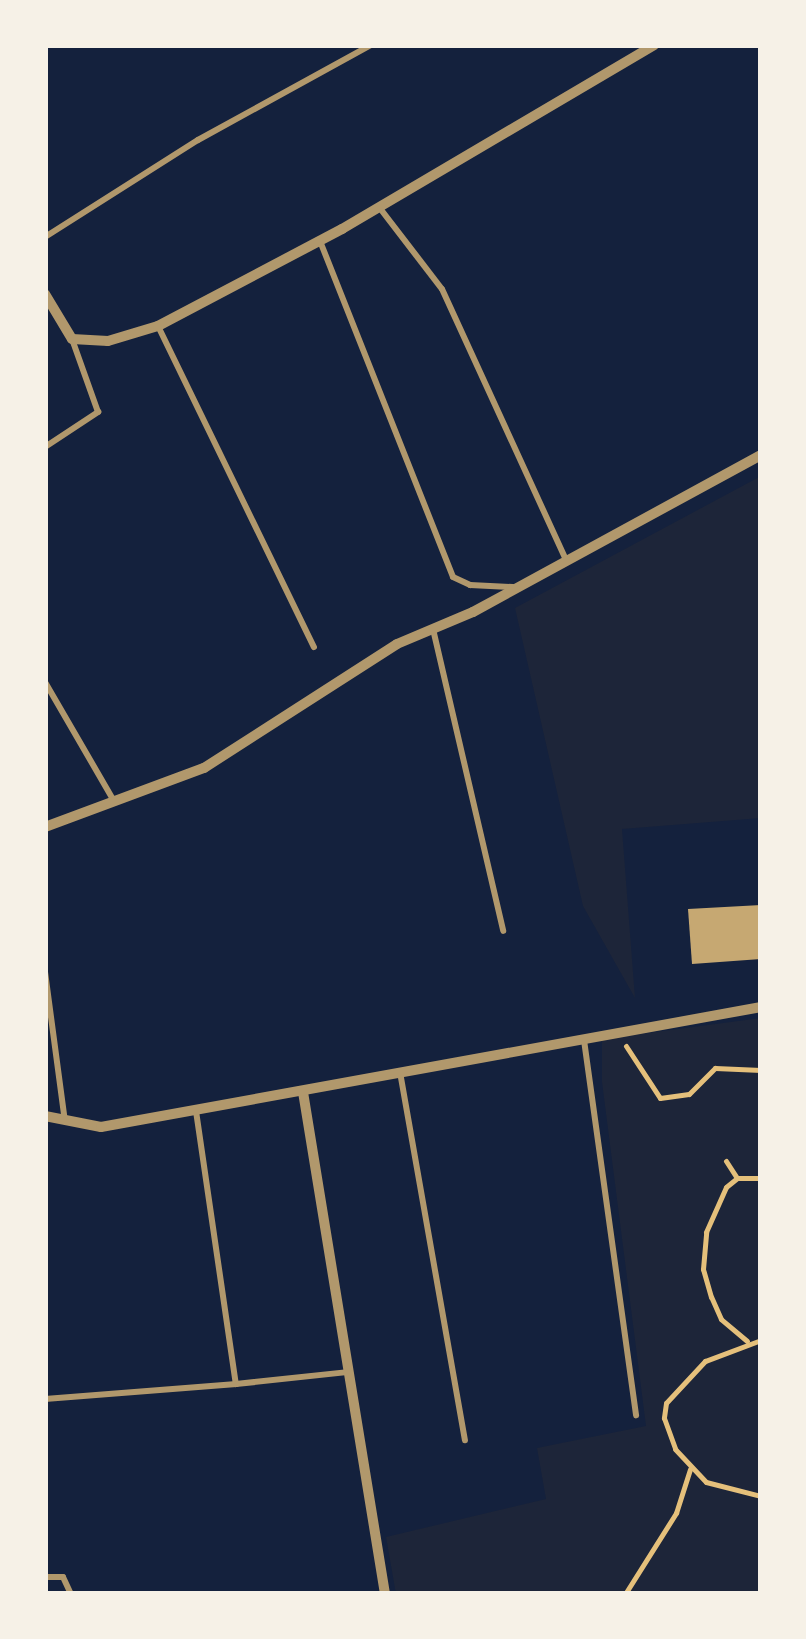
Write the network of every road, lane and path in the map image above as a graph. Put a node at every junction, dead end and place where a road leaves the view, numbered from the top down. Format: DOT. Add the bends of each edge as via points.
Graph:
graph roads {
  1 [pos="371,45"];
  2 [pos="654,45"];
  3 [pos="379,207"];
  4 [pos="45,237"];
  5 [pos="320,241"];
  6 [pos="45,294"];
  7 [pos="158,326"];
  8 [pos="72,339"];
  9 [pos="45,447"];
  10 [pos="761,456"];
  11 [pos="566,562"];
  12 [pos="519,587"];
  13 [pos="434,629"];
  14 [pos="314,648"];
  15 [pos="45,682"];
  16 [pos="114,801"];
  17 [pos="45,827"];
  18 [pos="503,931"];
  19 [pos="45,972"];
  20 [pos="761,1007"];
  21 [pos="617,1028"];
  22 [pos="583,1035"];
  23 [pos="761,1070"];
  24 [pos="400,1072"];
  25 [pos="303,1092"];
  26 [pos="196,1111"];
  27 [pos="45,1116"];
  28 [pos="65,1122"];
  29 [pos="726,1161"];
  30 [pos="737,1178"];
  31 [pos="761,1178"];
  32 [pos="761,1340"];
  33 [pos="747,1342"];
  34 [pos="348,1372"];
  35 [pos="236,1384"];
  36 [pos="45,1398"];
  37 [pos="636,1415"];
  38 [pos="465,1440"];
  39 [pos="690,1468"];
  40 [pos="761,1496"];
  41 [pos="45,1577"];
  42 [pos="71,1594"];
  43 [pos="385,1594"];
  44 [pos="624,1594"];
  1 -- 4 [label="lane" via="198,140"];
  2 -- 3 [label="street"];
  3 -- 5 [label="street"];
  3 -- 11 [label="lane" via="442,288"];
  5 -- 7 [label="street"];
  5 -- 12 [label="lane" via="453,576 470,585"];
  6 -- 8 [label="street"];
  7 -- 8 [label="street" via="108,341"];
  7 -- 14 [label="lane"];
  8 -- 9 [label="lane" via="98,412"];
  10 -- 11 [label="street"];
  11 -- 12 [label="street"];
  12 -- 13 [label="street"];
  13 -- 16 [label="street" via="397,644 204,768"];
  13 -- 18 [label="lane"];
  15 -- 16 [label="lane"];
  16 -- 17 [label="street"];
  19 -- 28 [label="lane"];
  20 -- 21 [label="street"];
  21 -- 22 [label="street"];
  21 -- 23 [label="path" via="660,1098 689,1094 715,1068"];
  22 -- 24 [label="street"];
  22 -- 37 [label="lane"];
  24 -- 25 [label="street"];
  24 -- 38 [label="lane"];
  25 -- 26 [label="street"];
  25 -- 34 [label="street"];
  26 -- 28 [label="street" via="100,1127"];
  26 -- 35 [label="lane"];
  27 -- 28 [label="street"];
  29 -- 30 [label="path"];
  30 -- 31 [label="path"];
  30 -- 33 [label="path" via="713,1206 704,1270 721,1319"];
  32 -- 33 [label="path"];
  33 -- 39 [label="path" via="705,1360 666,1403 668,1434"];
  34 -- 35 [label="lane"];
  34 -- 43 [label="street"];
  35 -- 36 [label="lane"];
  39 -- 40 [label="path" via="706,1482"];
  39 -- 44 [label="path" via="676,1513"];
  41 -- 42 [label="lane" via="64,1577"];
}
